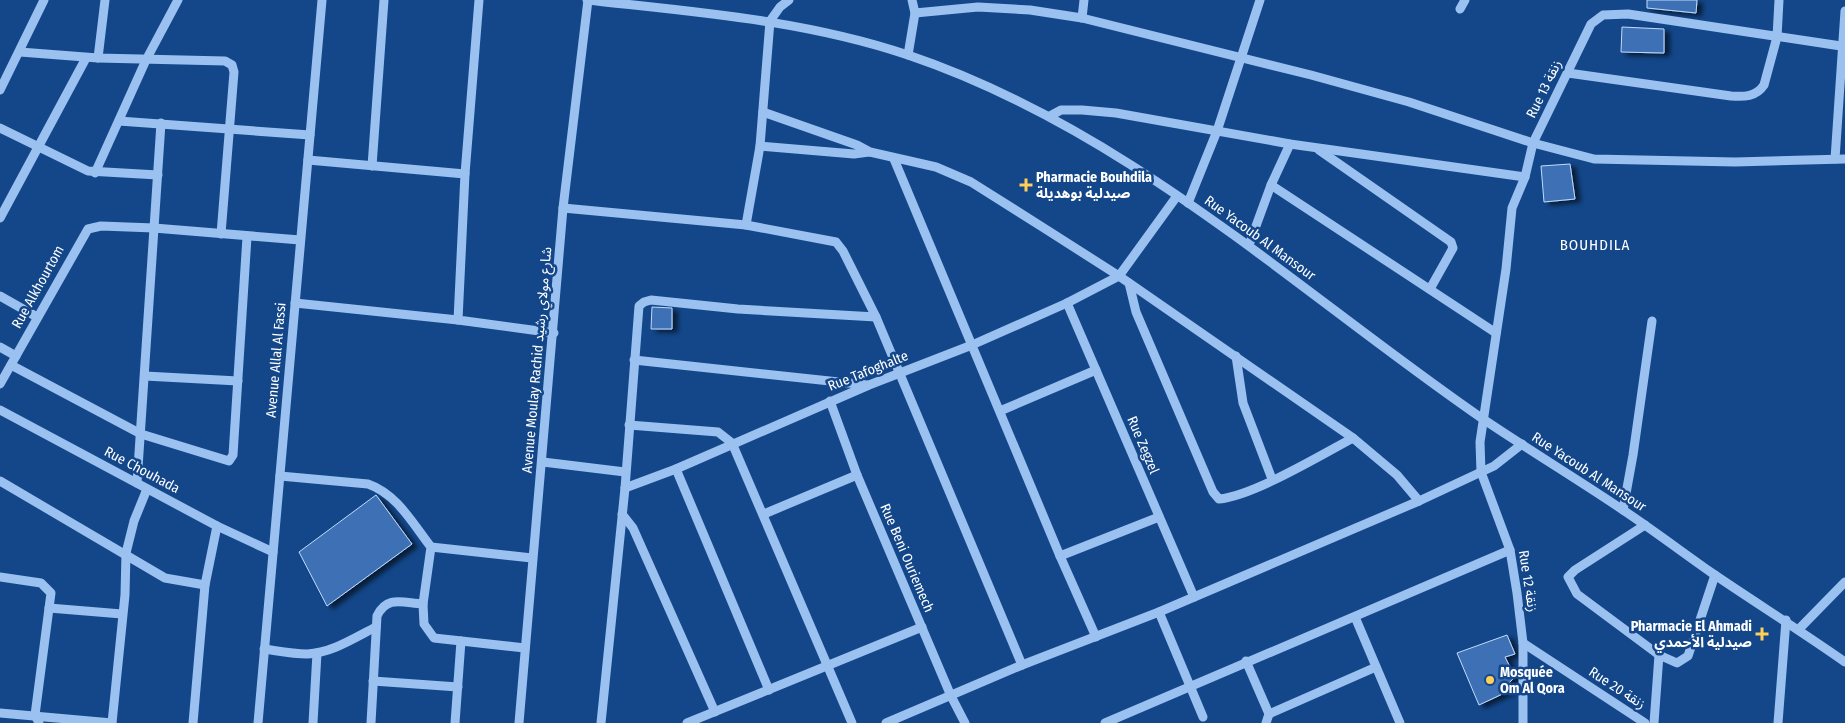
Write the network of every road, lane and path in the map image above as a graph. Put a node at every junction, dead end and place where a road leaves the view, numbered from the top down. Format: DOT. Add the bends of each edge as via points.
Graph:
graph roads {
  1 [pos="44,0"];
  2 [pos="105,0"];
  3 [pos="178,0"];
  4 [pos="322,0"];
  5 [pos="384,0"];
  6 [pos="479,0"];
  7 [pos="588,0"];
  8 [pos="789,0"];
  9 [pos="912,0"];
  10 [pos="1084,0"];
  11 [pos="1260,0"];
  12 [pos="1465,0"];
  13 [pos="1779,0"];
  14 [pos="1460,9"];
  15 [pos="1845,11"];
  16 [pos="915,13"];
  17 [pos="1082,18"];
  18 [pos="770,21"];
  19 [pos="1777,37"];
  20 [pos="1843,40"];
  21 [pos="20,52"];
  22 [pos="908,55"];
  23 [pos="86,58"];
  24 [pos="98,58"];
  25 [pos="1240,58"];
  26 [pos="146,60"];
  27 [pos="1568,73"];
  28 [pos="1843,84"];
  29 [pos="0,90"];
  30 [pos="763,112"];
  31 [pos="1050,116"];
  32 [pos="118,121"];
  33 [pos="162,123"];
  34 [pos="0,128"];
  35 [pos="229,129"];
  36 [pos="1217,132"];
  37 [pos="310,135"];
  38 [pos="1533,143"];
  39 [pos="1290,144"];
  40 [pos="760,146"];
  41 [pos="37,148"];
  42 [pos="1316,148"];
  43 [pos="870,152"];
  44 [pos="894,159"];
  45 [pos="1835,159"];
  46 [pos="1845,159"];
  47 [pos="308,160"];
  48 [pos="372,166"];
  49 [pos="95,172"];
  50 [pos="465,174"];
  51 [pos="158,175"];
  52 [pos="1525,176"];
  53 [pos="1270,185"];
  54 [pos="1177,196"];
  55 [pos="1188,203"];
  56 [pos="563,208"];
  57 [pos="0,218"];
  58 [pos="746,225"];
  59 [pos="154,228"];
  60 [pos="222,234"];
  61 [pos="247,236"];
  62 [pos="300,240"];
  63 [pos="1249,245"];
  64 [pos="1119,276"];
  65 [pos="1129,283"];
  66 [pos="1430,289"];
  67 [pos="0,296"];
  68 [pos="295,303"];
  69 [pos="1067,303"];
  70 [pos="37,317"];
  71 [pos="876,317"];
  72 [pos="458,320"];
  73 [pos="1652,321"];
  74 [pos="554,333"];
  75 [pos="1496,333"];
  76 [pos="972,344"];
  77 [pos="0,347"];
  78 [pos="16,356"];
  79 [pos="1236,356"];
  80 [pos="634,360"];
  81 [pos="11,365"];
  82 [pos="1096,370"];
  83 [pos="900,374"];
  84 [pos="145,376"];
  85 [pos="238,381"];
  86 [pos="0,384"];
  87 [pos="869,385"];
  88 [pos="830,401"];
  89 [pos="0,410"];
  90 [pos="1000,411"];
  91 [pos="1482,418"];
  92 [pos="629,425"];
  93 [pos="141,434"];
  94 [pos="1353,438"];
  95 [pos="732,443"];
  96 [pos="1522,444"];
  97 [pos="543,462"];
  98 [pos="676,469"];
  99 [pos="625,472"];
  100 [pos="1481,472"];
  101 [pos="857,475"];
  102 [pos="280,476"];
  103 [pos="1272,479"];
  104 [pos="0,481"];
  105 [pos="137,483"];
  106 [pos="147,488"];
  107 [pos="624,488"];
  108 [pos="1419,501"];
  109 [pos="1623,510"];
  110 [pos="622,514"];
  111 [pos="764,514"];
  112 [pos="1159,517"];
  113 [pos="217,526"];
  114 [pos="1645,526"];
  115 [pos="430,547"];
  116 [pos="1510,550"];
  117 [pos="273,552"];
  118 [pos="126,553"];
  119 [pos="1060,556"];
  120 [pos="532,558"];
  121 [pos="1715,575"];
  122 [pos="0,577"];
  123 [pos="1845,582"];
  124 [pos="205,585"];
  125 [pos="1194,596"];
  126 [pos="423,604"];
  127 [pos="49,608"];
  128 [pos="1159,612"];
  129 [pos="122,614"];
  130 [pos="1354,616"];
  131 [pos="1786,620"];
  132 [pos="376,627"];
  133 [pos="922,627"];
  134 [pos="1799,629"];
  135 [pos="1096,636"];
  136 [pos="462,642"];
  137 [pos="1523,643"];
  138 [pos="525,648"];
  139 [pos="264,649"];
  140 [pos="318,652"];
  141 [pos="1659,655"];
  142 [pos="1246,661"];
  143 [pos="1845,662"];
  144 [pos="1022,665"];
  145 [pos="829,666"];
  146 [pos="1376,667"];
  147 [pos="373,681"];
  148 [pos="458,686"];
  149 [pos="1190,687"];
  150 [pos="769,690"];
  151 [pos="951,696"];
  152 [pos="715,712"];
  153 [pos="0,713"];
  154 [pos="1203,717"];
  155 [pos="37,719"];
  156 [pos="1267,719"];
  157 [pos="1120,720"];
  158 [pos="112,723"];
  159 [pos="193,723"];
  160 [pos="258,723"];
  161 [pos="314,723"];
  162 [pos="371,723"];
  163 [pos="455,723"];
  164 [pos="519,723"];
  165 [pos="601,723"];
  166 [pos="687,723"];
  167 [pos="852,723"];
  168 [pos="886,723"];
  169 [pos="965,723"];
  170 [pos="1105,723"];
  171 [pos="1400,723"];
  172 [pos="1523,723"];
  173 [pos="1645,723"];
  174 [pos="1654,723"];
  175 [pos="1778,723"];
  1 -- 21 [label="street"];
  2 -- 24 [label="street"];
  3 -- 26 [label="street"];
  4 -- 37 [label="street, Avenue Allal Al Fassi"];
  5 -- 48 [label="street"];
  6 -- 50 [label="street"];
  7 -- 18 [label="street, Rue Yacoub Al Mansour"];
  7 -- 56 [label="street, Avenue Moulay Rachid شارع مولاي رشيد"];
  8 -- 18 [label="street"];
  9 -- 16 [label="street"];
  10 -- 17 [label="street"];
  11 -- 25 [label="street"];
  12 -- 14 [label="street"];
  13 -- 19 [label="street"];
  15 -- 20 [label="street"];
  16 -- 17 [label="street" via="978,7"];
  16 -- 22 [label="street"];
  17 -- 25 [label="street"];
  18 -- 22 [label="street, Rue Yacoub Al Mansour" via="826,32"];
  18 -- 30 [label="street"];
  19 -- 20 [label="street, Rue 13 زنقة"];
  19 -- 27 [label="street, Rue 13 زنقة" via="1628,14 1602,15 1591,24"];
  19 -- 27 [label="street" via="1764,85 1760,91 1746,97"];
  20 -- 28 [label="street"];
  21 -- 23 [label="street"];
  21 -- 29 [label="street"];
  22 -- 31 [label="street, Rue Yacoub Al Mansour"];
  23 -- 24 [label="street"];
  23 -- 41 [label="street"];
  24 -- 26 [label="street"];
  25 -- 36 [label="street"];
  25 -- 38 [label="street" via="1409,102"];
  26 -- 32 [label="street"];
  26 -- 35 [label="street" via="225,61 232,65"];
  27 -- 38 [label="street, Rue 13 زنقة"];
  28 -- 45 [label="street"];
  30 -- 40 [label="street"];
  30 -- 43 [label="street"];
  31 -- 36 [label="street" via="1061,110 1116,113"];
  31 -- 54 [label="street, Rue Yacoub Al Mansour" via="1099,143"];
  32 -- 33 [label="street"];
  32 -- 49 [label="street"];
  33 -- 35 [label="street"];
  33 -- 51 [label="street"];
  34 -- 41 [label="street"];
  35 -- 37 [label="street"];
  35 -- 60 [label="street"];
  36 -- 39 [label="street"];
  36 -- 55 [label="street"];
  37 -- 47 [label="street, Avenue Allal Al Fassi"];
  38 -- 45 [label="street" via="1570,154 1613,160 1735,162"];
  38 -- 52 [label="street, Rue 13 زنقة"];
  39 -- 42 [label="street"];
  39 -- 53 [label="street"];
  40 -- 43 [label="street" via="854,154"];
  40 -- 58 [label="street"];
  41 -- 49 [label="street"];
  41 -- 57 [label="street"];
  42 -- 52 [label="street"];
  42 -- 66 [label="street" via="1451,242 1453,248"];
  43 -- 44 [label="street"];
  44 -- 64 [label="street" via="936,167 971,182"];
  44 -- 76 [label="street"];
  45 -- 46 [label="street"];
  47 -- 48 [label="street"];
  47 -- 62 [label="street, Avenue Allal Al Fassi"];
  48 -- 50 [label="street"];
  49 -- 51 [label="street"];
  50 -- 72 [label="street"];
  51 -- 59 [label="street"];
  52 -- 75 [label="street, Rue 13 زنقة" via="1512,208"];
  53 -- 63 [label="street"];
  53 -- 66 [label="street"];
  54 -- 55 [label="street, Rue Yacoub Al Mansour"];
  54 -- 64 [label="street"];
  55 -- 63 [label="street, Rue Yacoub Al Mansour"];
  56 -- 58 [label="street"];
  56 -- 74 [label="street, Avenue Moulay Rachid شارع مولاي رشيد"];
  58 -- 71 [label="street" via="836,242"];
  59 -- 60 [label="street"];
  59 -- 70 [label="street, Rue Alkhourtom" via="101,226 88,230"];
  59 -- 84 [label="street"];
  60 -- 61 [label="street"];
  61 -- 62 [label="street"];
  61 -- 85 [label="street"];
  62 -- 68 [label="street, Avenue Allal Al Fassi"];
  63 -- 91 [label="street, Rue Yacoub Al Mansour"];
  64 -- 65 [label="street"];
  64 -- 69 [label="street, Rue Tafoghalte"];
  65 -- 79 [label="street"];
  65 -- 103 [label="street" via="1136,312 1213,492 1219,499 1229,498"];
  66 -- 75 [label="street"];
  67 -- 70 [label="street"];
  68 -- 72 [label="street"];
  68 -- 102 [label="street, Avenue Allal Al Fassi"];
  69 -- 76 [label="street, Rue Tafoghalte"];
  69 -- 82 [label="street, Rue Zegzel"];
  70 -- 78 [label="street, Rue Alkhourtom"];
  71 -- 80 [label="street" via="651,300 639,306"];
  71 -- 83 [label="street"];
  72 -- 74 [label="street"];
  73 -- 109 [label="street"];
  74 -- 97 [label="street, Avenue Moulay Rachid شارع مولاي رشيد"];
  75 -- 91 [label="street, Rue 13 زنقة"];
  76 -- 83 [label="street, Rue Tafoghalte"];
  76 -- 90 [label="street"];
  77 -- 78 [label="street"];
  78 -- 81 [label="street, Rue Alkhourtom"];
  79 -- 94 [label="street"];
  79 -- 103 [label="street" via="1243,403"];
  80 -- 87 [label="street"];
  80 -- 92 [label="street"];
  81 -- 86 [label="street, Rue Alkhourtom"];
  81 -- 93 [label="street"];
  82 -- 90 [label="street"];
  82 -- 112 [label="street, Rue Zegzel"];
  83 -- 87 [label="street, Rue Tafoghalte"];
  83 -- 144 [label="street"];
  84 -- 85 [label="street"];
  84 -- 93 [label="street"];
  85 -- 93 [label="street" via="233,455 229,461"];
  87 -- 88 [label="street, Rue Tafoghalte"];
  88 -- 95 [label="street, Rue Tafoghalte"];
  88 -- 101 [label="street, Rue Beni Ouriemech"];
  89 -- 105 [label="street, Rue Chouhada"];
  90 -- 119 [label="street"];
  91 -- 96 [label="street, Rue Yacoub Al Mansour"];
  91 -- 100 [label="street, Rue 12 زنقة"];
  92 -- 95 [label="street" via="718,432"];
  92 -- 99 [label="street"];
  93 -- 105 [label="street"];
  94 -- 103 [label="street"];
  94 -- 108 [label="street" via="1397,474"];
  95 -- 98 [label="street, Rue Tafoghalte"];
  95 -- 111 [label="street"];
  96 -- 100 [label="street" via="1504,460"];
  96 -- 109 [label="street, Rue Yacoub Al Mansour"];
  97 -- 99 [label="street"];
  97 -- 120 [label="street, Avenue Moulay Rachid شارع مولاي رشيد"];
  98 -- 107 [label="street, Rue Tafoghalte"];
  98 -- 150 [label="street"];
  99 -- 107 [label="street"];
  100 -- 108 [label="street"];
  100 -- 116 [label="street, Rue 12 زنقة"];
  101 -- 111 [label="street"];
  101 -- 133 [label="street, Rue Beni Ouriemech"];
  102 -- 115 [label="street" via="368,484 380,488 390,495"];
  102 -- 117 [label="street, Avenue Allal Al Fassi"];
  104 -- 118 [label="street"];
  105 -- 106 [label="street, Rue Chouhada"];
  106 -- 113 [label="street, Rue Chouhada"];
  106 -- 118 [label="street" via="131,529"];
  107 -- 110 [label="street"];
  108 -- 125 [label="street"];
  109 -- 114 [label="street, Rue Yacoub Al Mansour"];
  110 -- 152 [label="street" via="633,528"];
  110 -- 165 [label="street"];
  111 -- 145 [label="street"];
  112 -- 119 [label="street"];
  112 -- 125 [label="street, Rue Zegzel"];
  113 -- 117 [label="street, Rue Chouhada"];
  113 -- 124 [label="street"];
  114 -- 121 [label="street, Rue Yacoub Al Mansour"];
  114 -- 141 [label="street" via="1568,577 1577,594"];
  115 -- 120 [label="street"];
  115 -- 126 [label="street"];
  116 -- 130 [label="street"];
  116 -- 137 [label="street, Rue 12 زنقة"];
  117 -- 139 [label="street, Avenue Allal Al Fassi"];
  118 -- 124 [label="street" via="165,578"];
  118 -- 129 [label="street"];
  119 -- 135 [label="street"];
  120 -- 138 [label="street, Avenue Moulay Rachid شارع مولاي رشيد"];
  121 -- 131 [label="street, Rue Yacoub Al Mansour"];
  121 -- 141 [label="street" via="1688,656 1677,664"];
  122 -- 127 [label="street" via="45,585 51,593"];
  123 -- 134 [label="street"];
  124 -- 159 [label="street"];
  125 -- 128 [label="street"];
  126 -- 132 [label="street" via="384,604 377,616"];
  126 -- 136 [label="street" via="424,624 430,635"];
  127 -- 129 [label="street"];
  127 -- 155 [label="street"];
  128 -- 135 [label="street"];
  128 -- 149 [label="street"];
  129 -- 158 [label="street"];
  130 -- 142 [label="street"];
  130 -- 146 [label="street"];
  131 -- 134 [label="street, Rue Yacoub Al Mansour"];
  131 -- 175 [label="street"];
  132 -- 140 [label="street" via="332,649"];
  132 -- 147 [label="street"];
  133 -- 145 [label="street"];
  133 -- 151 [label="street, Rue Beni Ouriemech"];
  134 -- 143 [label="street, Rue Yacoub Al Mansour"];
  135 -- 144 [label="street"];
  136 -- 138 [label="street"];
  136 -- 148 [label="street"];
  137 -- 172 [label="street, Rue 12 زنقة"];
  137 -- 173 [label="street, Rue 20 زنقة"];
  138 -- 164 [label="street, Avenue Moulay Rachid شارع مولاي رشيد"];
  139 -- 140 [label="street" via="307,654"];
  139 -- 160 [label="street, Avenue Allal Al Fassi"];
  140 -- 161 [label="street"];
  141 -- 174 [label="street"];
  142 -- 149 [label="street"];
  142 -- 156 [label="street"];
  144 -- 151 [label="street"];
  145 -- 150 [label="street"];
  145 -- 167 [label="street"];
  146 -- 156 [label="street"];
  146 -- 171 [label="street"];
  147 -- 148 [label="street"];
  147 -- 162 [label="street"];
  148 -- 163 [label="street"];
  149 -- 154 [label="street"];
  149 -- 157 [label="street"];
  150 -- 152 [label="street"];
  151 -- 168 [label="street"];
  151 -- 169 [label="street, Rue Beni Ouriemech"];
  152 -- 166 [label="street"];
  153 -- 155 [label="street"];
  155 -- 158 [label="street"];
  157 -- 170 [label="street"];
}
